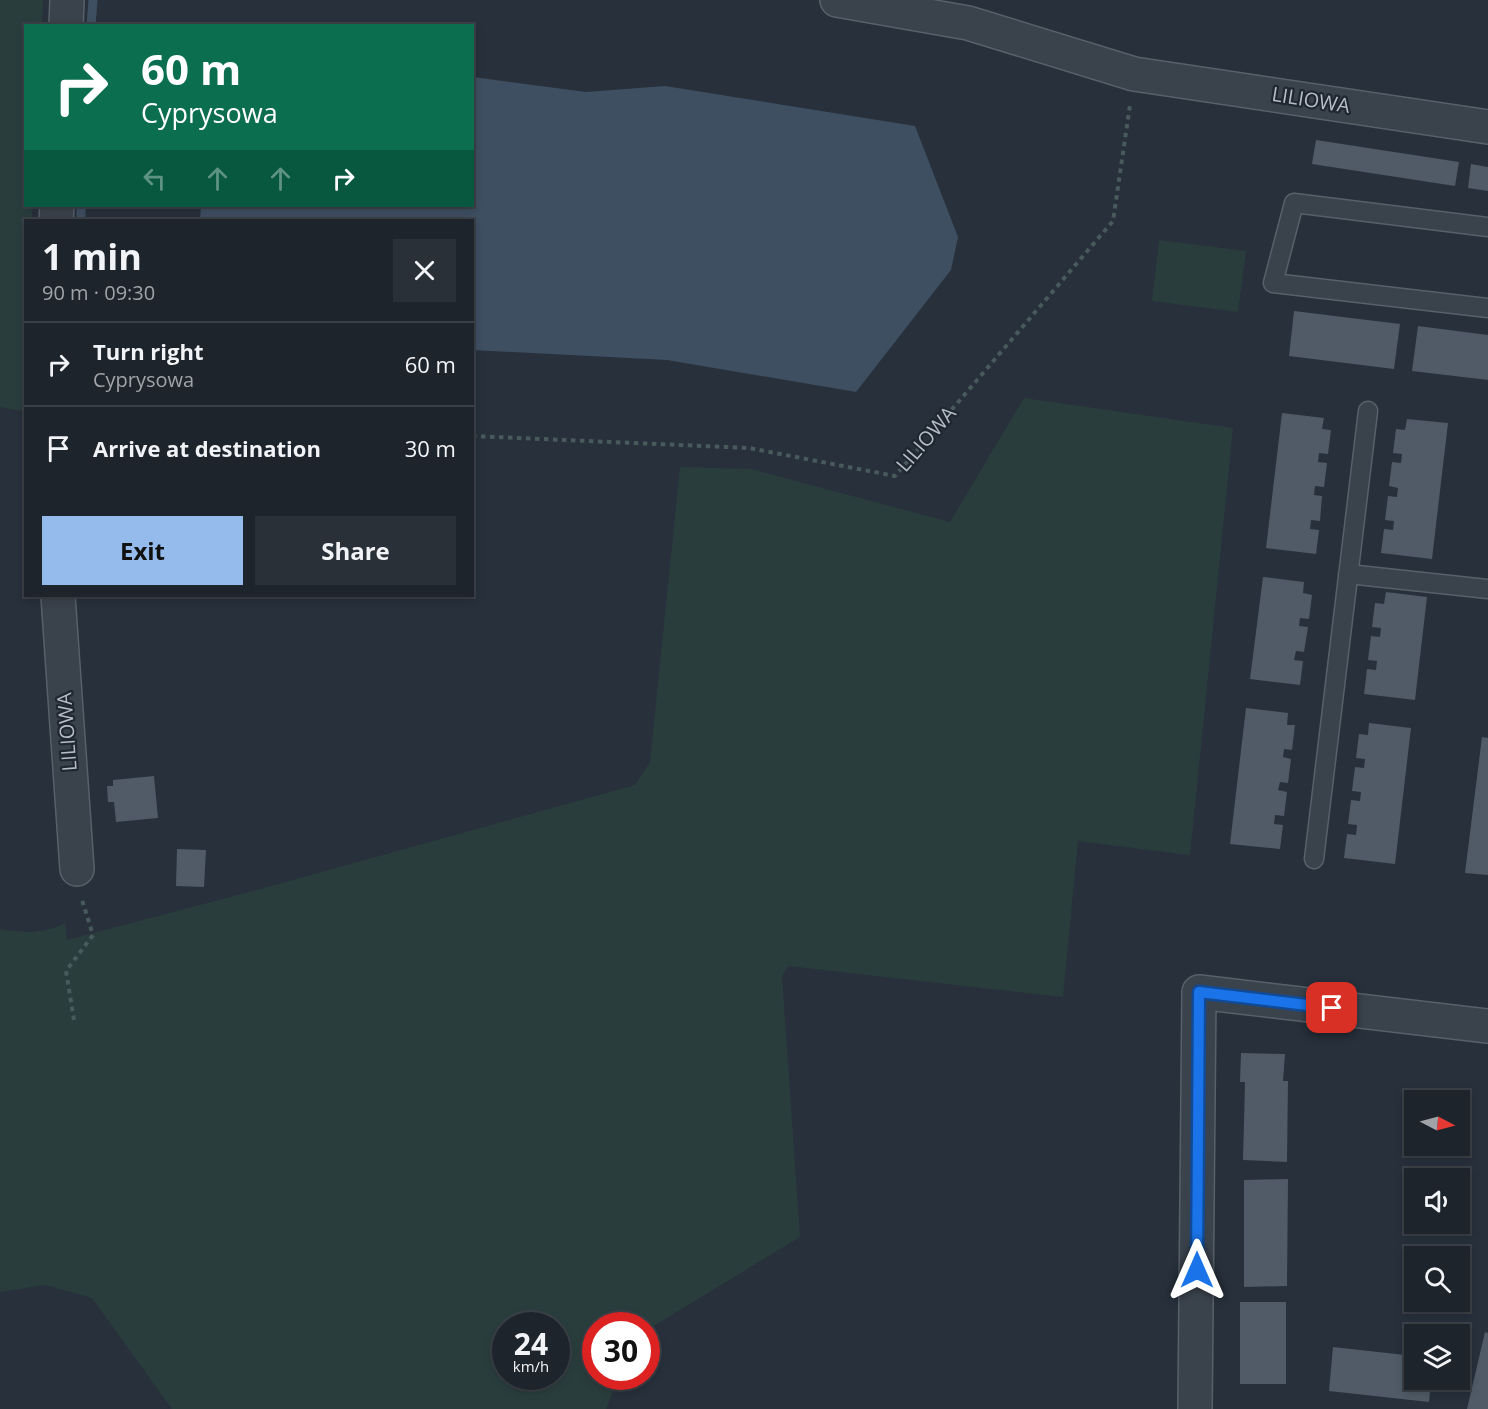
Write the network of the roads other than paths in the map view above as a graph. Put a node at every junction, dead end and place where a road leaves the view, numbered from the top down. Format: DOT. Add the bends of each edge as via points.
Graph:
graph roads {
  1 [pos="67,0"];
  2 [pos="837,0"];
  3 [pos="66,24"];
  4 [pos="1488,127"];
  5 [pos="1488,227"];
  6 [pos="1488,308"];
  7 [pos="1368,411"];
  8 [pos="1348,574"];
  9 [pos="1488,589"];
  10 [pos="58,597"];
  11 [pos="1314,859"];
  12 [pos="77,869"];
  13 [pos="1488,1026"];
  14 [pos="1196,1409"];
  1 -- 3 [label="street"];
  2 -- 4 [label="street, LILIOWA" via="968,23 1134,74"];
  5 -- 6 [label="lane" via="1294,203 1273,283"];
  7 -- 8 [label="lane"];
  8 -- 9 [label="lane"];
  8 -- 11 [label="lane"];
  10 -- 12 [label="street, LILIOWA"];
  13 -- 14 [label="street" via="1199,992"];
}
